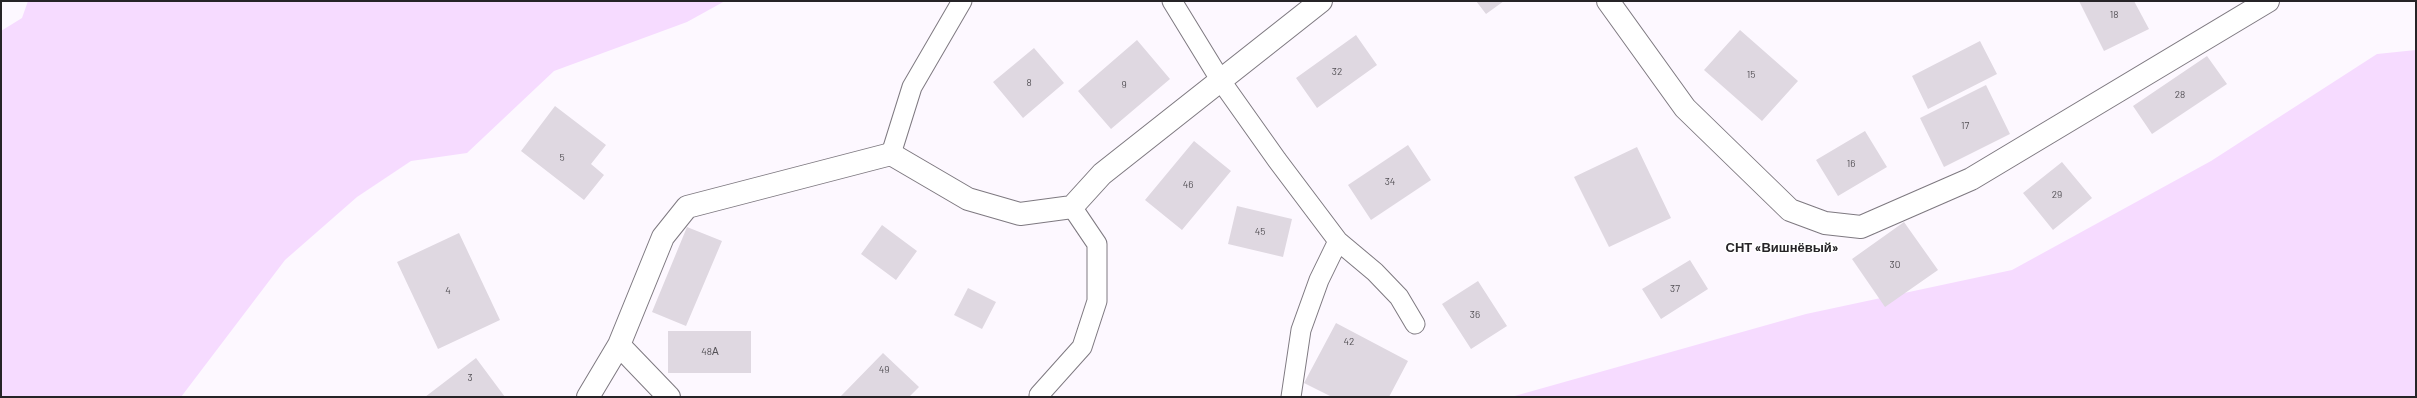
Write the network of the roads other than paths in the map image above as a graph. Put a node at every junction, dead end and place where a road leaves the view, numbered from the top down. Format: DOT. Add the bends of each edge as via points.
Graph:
graph roads {
  1 [pos="962,1"];
  2 [pos="1172,1"];
  3 [pos="1321,1"];
  4 [pos="1608,1"];
  5 [pos="2268,1"];
  6 [pos="1222,81"];
  7 [pos="891,154"];
  8 [pos="1072,207"];
  9 [pos="1338,241"];
  10 [pos="1415,324"];
  11 [pos="619,344"];
  12 [pos="1039,395"];
  13 [pos="588,397"];
  14 [pos="669,397"];
  15 [pos="1291,397"];
  1 -- 7 [label="lane" via="912,87"];
  2 -- 6 [label="lane"];
  3 -- 6 [label="street"];
  4 -- 5 [label="street" via="1685,108 1790,210 1825,224 1861,227 1971,179"];
  6 -- 8 [label="street" via="1102,174"];
  6 -- 9 [label="lane"];
  7 -- 8 [label="street" via="968,199 1020,214"];
  7 -- 11 [label="street" via="687,207 663,237"];
  8 -- 12 [label="lane" via="1097,244 1096,301 1082,347"];
  9 -- 10 [label="lane" via="1375,272 1399,297"];
  9 -- 15 [label="lane" via="1319,280 1301,330"];
  11 -- 13 [label="street"];
  11 -- 14 [label="street"];
}
